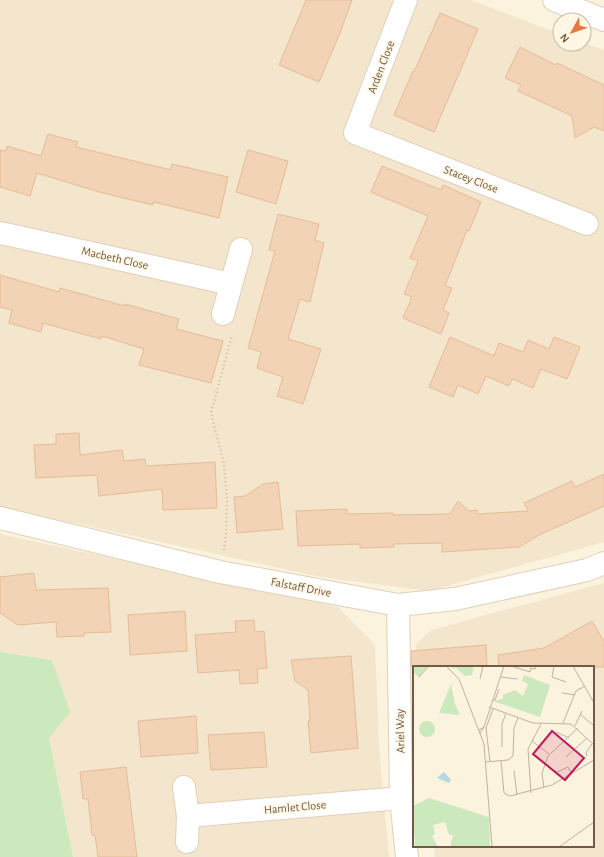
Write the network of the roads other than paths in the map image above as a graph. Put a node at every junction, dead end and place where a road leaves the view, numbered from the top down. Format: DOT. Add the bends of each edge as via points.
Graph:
graph roads {
  1 [pos="406,0"];
  2 [pos="554,0"];
  3 [pos="604,20"];
  4 [pos="355,133"];
  5 [pos="588,224"];
  6 [pos="0,234"];
  7 [pos="241,249"];
  8 [pos="230,284"];
  9 [pos="223,314"];
  10 [pos="0,518"];
  11 [pos="604,563"];
  12 [pos="398,605"];
  13 [pos="184,787"];
  14 [pos="401,798"];
  15 [pos="188,816"];
  16 [pos="187,842"];
  17 [pos="407,857"];
  1 -- 4 [label="street, Arden Close"];
  2 -- 3 [label="street"];
  4 -- 5 [label="street, Stacey Close"];
  6 -- 8 [label="street, Macbeth Close"];
  7 -- 8 [label="street"];
  8 -- 9 [label="street"];
  10 -- 12 [label="street, Falstaff Drive" via="220,572"];
  11 -- 12 [label="street, Falstaff Drive" via="587,570 455,599"];
  12 -- 14 [label="street, Ariel Way"];
  13 -- 15 [label="street"];
  14 -- 15 [label="street, Hamlet Close"];
  14 -- 17 [label="street, Ariel Way"];
  15 -- 16 [label="street"];
}
